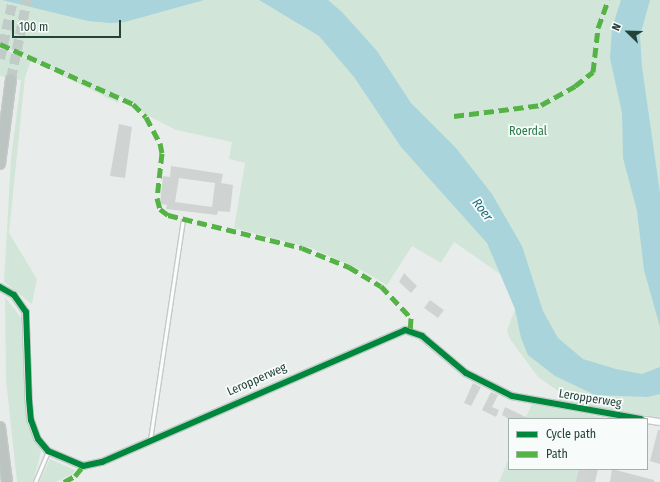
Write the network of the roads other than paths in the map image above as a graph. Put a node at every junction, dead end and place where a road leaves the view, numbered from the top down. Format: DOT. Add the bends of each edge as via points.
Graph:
graph roads {
  1 [pos="10,80"];
  2 [pos="0,164"];
  3 [pos="183,220"];
  4 [pos="2,288"];
  5 [pos="635,418"];
  6 [pos="648,420"];
  7 [pos="660,422"];
  8 [pos="0,427"];
  9 [pos="150,440"];
  10 [pos="48,451"];
  11 [pos="7,482"];
  12 [pos="35,482"];
  1 -- 2 [label="highway"];
  3 -- 9 [label="lane"];
  4 -- 10 [label="street" via="21,302 26,312 31,420 38,439"];
  5 -- 9 [label="street, Leropperweg" via="512,396 466,373 422,336 405,330"];
  6 -- 7 [label="street"];
  8 -- 11 [label="highway"];
  9 -- 10 [label="street, Leropperweg" via="102,462 83,466"];
  10 -- 12 [label="lane"];
}
